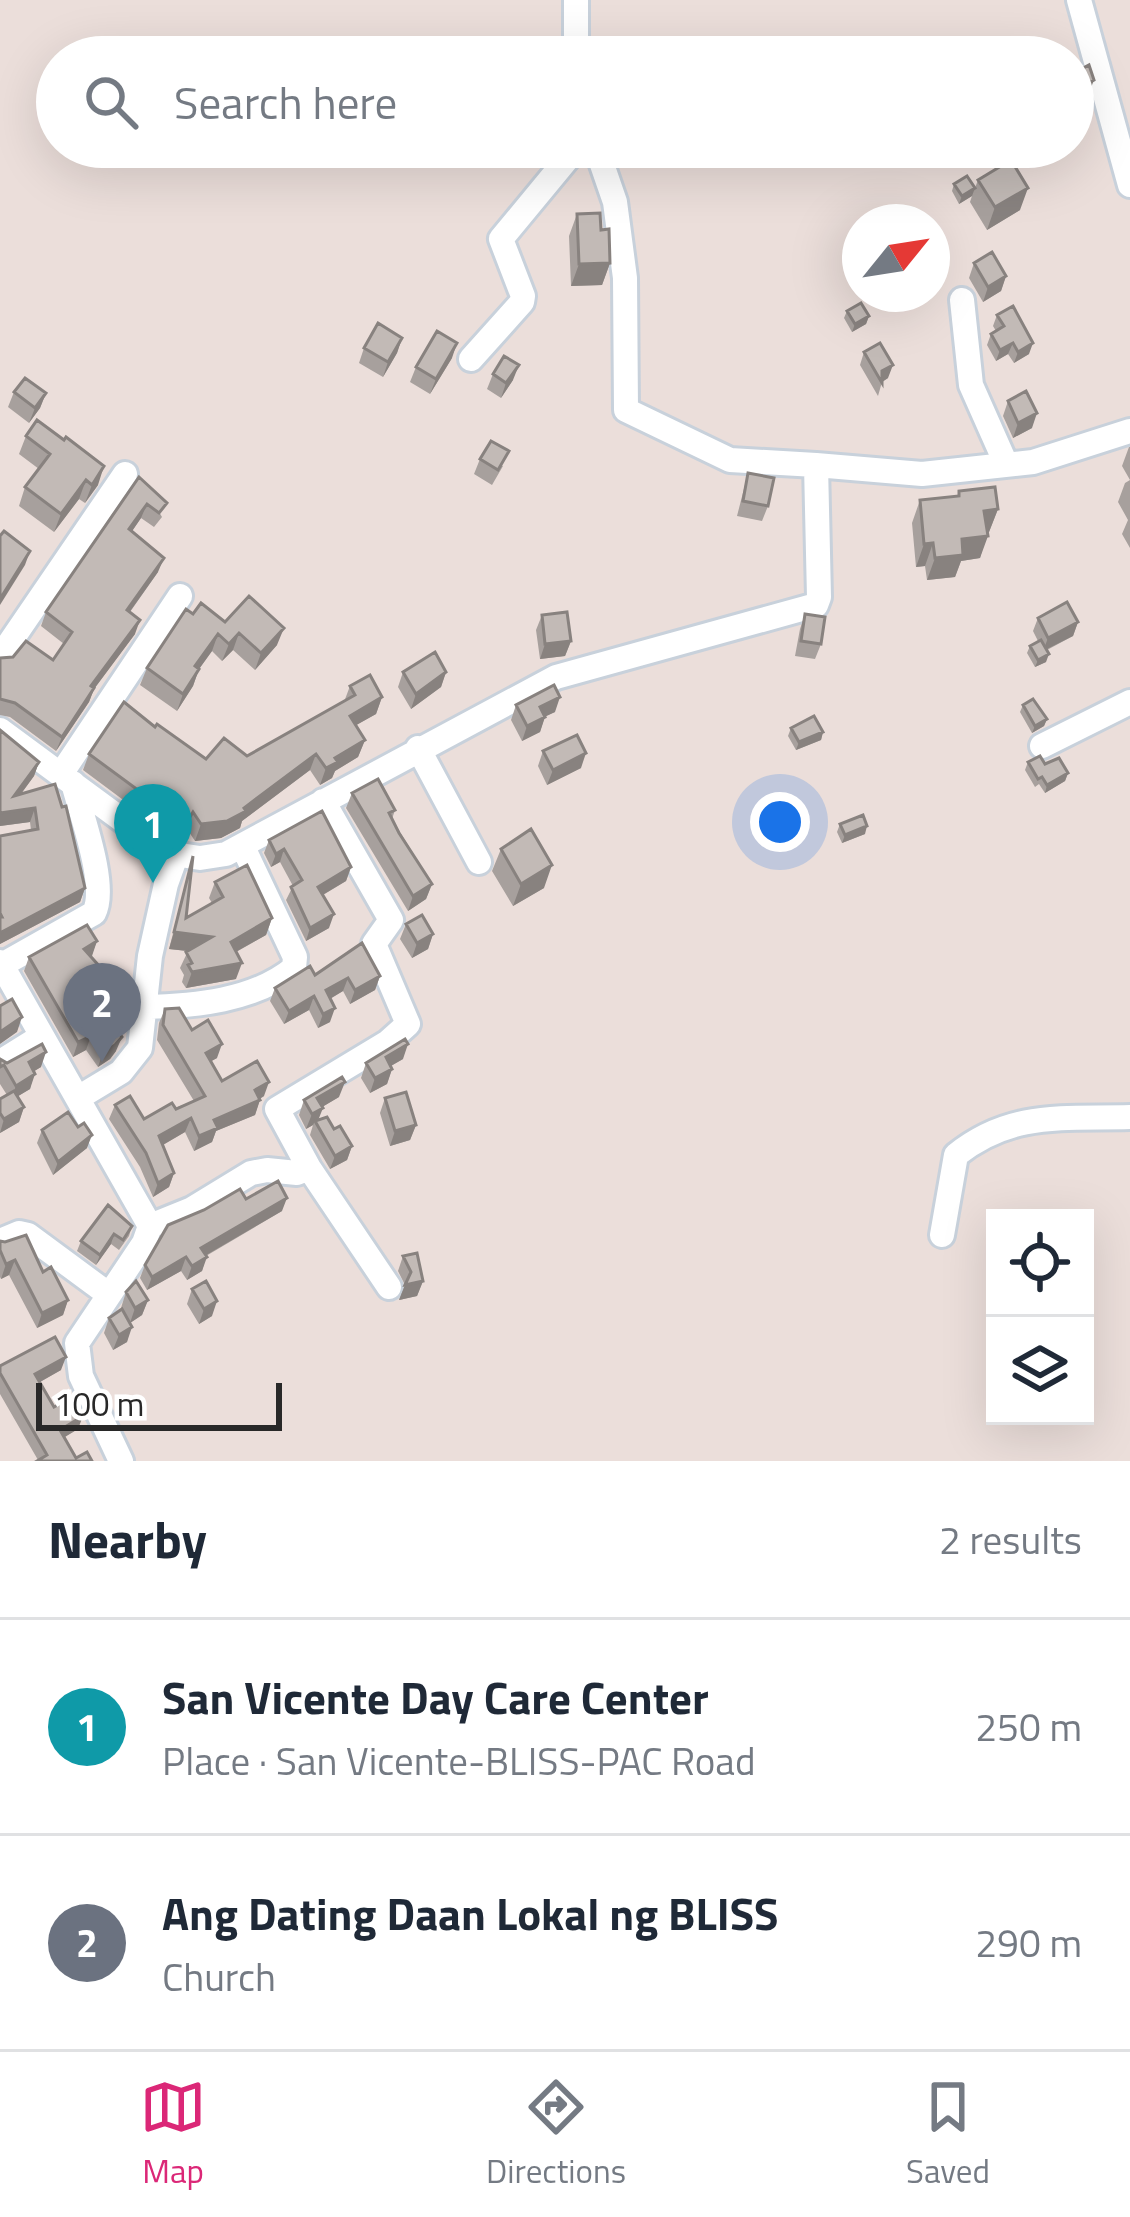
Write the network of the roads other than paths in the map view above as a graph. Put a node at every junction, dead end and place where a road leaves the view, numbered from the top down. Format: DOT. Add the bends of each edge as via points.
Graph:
graph roads {
  1 [pos="576,0"];
  2 [pos="1079,0"];
  3 [pos="576,36"];
  4 [pos="1089,36"];
  5 [pos="1094,54"];
  6 [pos="560,168"];
  7 [pos="603,168"];
  8 [pos="1130,185"];
  9 [pos="962,301"];
  10 [pos="471,359"];
  11 [pos="1130,431"];
  12 [pos="1006,464"];
  13 [pos="816,465"];
  14 [pos="125,474"];
  15 [pos="180,596"];
  16 [pos="0,657"];
  17 [pos="1130,702"];
  18 [pos="0,730"];
  19 [pos="1042,746"];
  20 [pos="418,748"];
  21 [pos="68,778"];
  22 [pos="323,801"];
  23 [pos="243,847"];
  24 [pos="176,856"];
  25 [pos="479,862"];
  26 [pos="1,964"];
  27 [pos="144,1007"];
  28 [pos="42,1036"];
  29 [pos="0,1062"];
  30 [pos="78,1098"];
  31 [pos="1130,1117"];
  32 [pos="309,1168"];
  33 [pos="150,1226"];
  34 [pos="942,1234"];
  35 [pos="0,1241"];
  36 [pos="389,1287"];
  37 [pos="108,1294"];
  38 [pos="121,1461"];
  1 -- 3 [label="street"];
  2 -- 4 [label="street"];
  5 -- 8 [label="street"];
  6 -- 10 [label="street" via="501,239 523,296"];
  7 -- 13 [label="street" via="625,278 626,410 730,460"];
  9 -- 12 [label="street" via="971,385"];
  11 -- 12 [label="street"];
  12 -- 13 [label="street" via="922,474"];
  13 -- 20 [label="street" via="816,605 556,677"];
  14 -- 16 [label="street"];
  15 -- 21 [label="street"];
  17 -- 19 [label="street"];
  18 -- 21 [label="street"];
  20 -- 22 [label="street"];
  20 -- 25 [label="street"];
  21 -- 24 [label="street"];
  21 -- 26 [label="street" via="98,906"];
  22 -- 23 [label="street"];
  22 -- 32 [label="street" via="391,920 374,944 408,1024 278,1109"];
  23 -- 24 [label="street"];
  23 -- 27 [label="street" via="294,968 218,1001"];
  24 -- 27 [label="street"];
  26 -- 28 [label="street"];
  27 -- 30 [label="street" via="134,1059"];
  28 -- 29 [label="street"];
  28 -- 30 [label="street"];
  30 -- 33 [label="street"];
  31 -- 34 [label="street" via="1030,1120 983,1133 956,1155"];
  32 -- 33 [label="street" via="259,1170"];
  32 -- 36 [label="street"];
  33 -- 37 [label="street"];
  35 -- 37 [label="street" via="28,1235"];
  37 -- 38 [label="street" via="77,1343 76,1359"];
}
